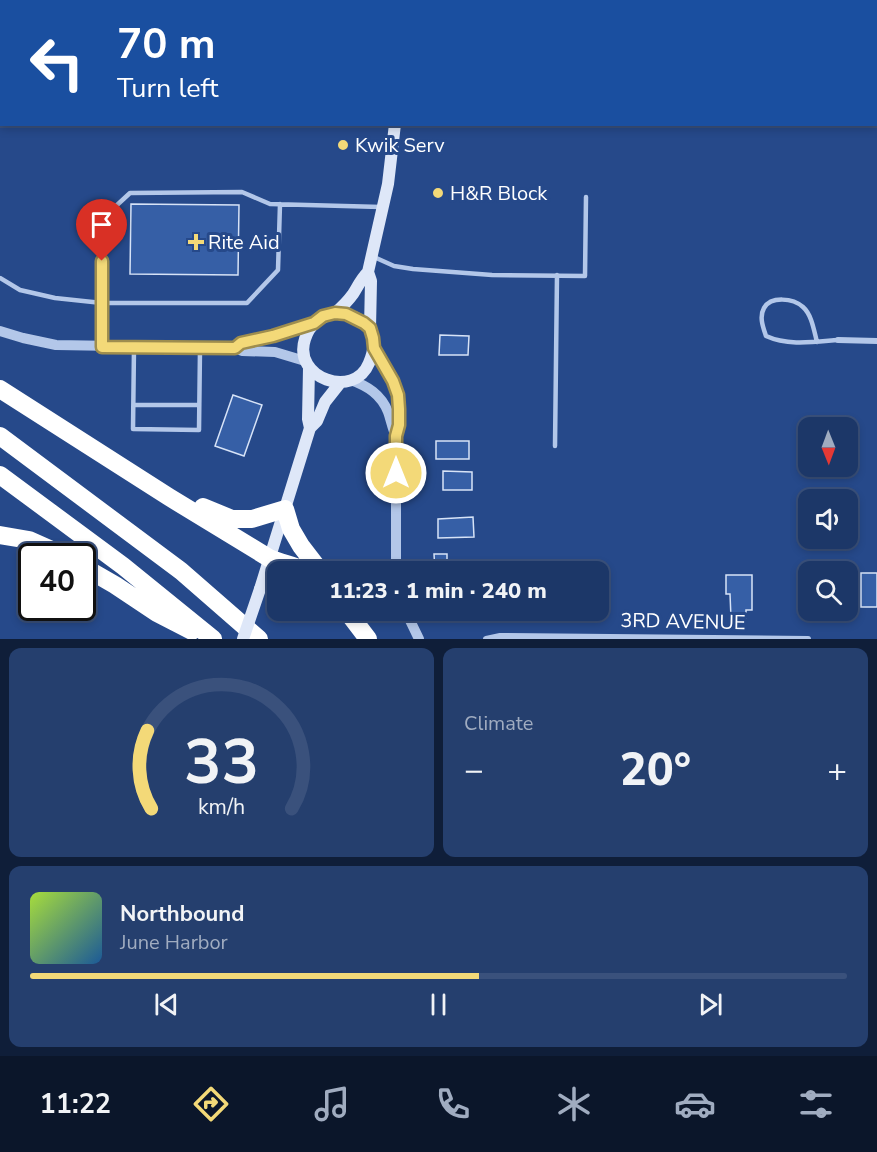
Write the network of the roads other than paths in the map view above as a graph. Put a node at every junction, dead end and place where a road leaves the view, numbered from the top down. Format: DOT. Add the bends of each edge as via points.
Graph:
graph roads {
  1 [pos="395,126"];
  2 [pos="586,196"];
  3 [pos="280,204"];
  4 [pos="384,207"];
  5 [pos="371,256"];
  6 [pos="368,272"];
  7 [pos="557,275"];
  8 [pos="0,278"];
  9 [pos="102,303"];
  10 [pos="335,313"];
  11 [pos="314,323"];
  12 [pos="370,328"];
  13 [pos="0,331"];
  14 [pos="837,340"];
  15 [pos="877,341"];
  16 [pos="817,342"];
  17 [pos="102,347"];
  18 [pos="134,347"];
  19 [pos="200,348"];
  20 [pos="235,348"];
  21 [pos="374,348"];
  22 [pos="307,364"];
  23 [pos="346,381"];
  24 [pos="0,389"];
  25 [pos="134,405"];
  26 [pos="199,405"];
  27 [pos="310,428"];
  28 [pos="0,436"];
  29 [pos="396,436"];
  30 [pos="555,446"];
  31 [pos="0,475"];
  32 [pos="170,497"];
  33 [pos="285,509"];
  34 [pos="0,536"];
  35 [pos="36,543"];
  36 [pos="269,558"];
  37 [pos="277,561"];
  38 [pos="313,561"];
  39 [pos="396,561"];
  40 [pos="96,574"];
  41 [pos="354,621"];
  42 [pos="410,621"];
  43 [pos="208,639"];
  44 [pos="213,639"];
  45 [pos="243,639"];
  46 [pos="259,639"];
  47 [pos="368,639"];
  48 [pos="419,639"];
  49 [pos="486,639"];
  50 [pos="808,639"];
  1 -- 4 [label="main road"];
  2 -- 7 [label="lane" via="585,276"];
  3 -- 4 [label="lane"];
  3 -- 9 [label="lane" via="278,270 247,303"];
  3 -- 9 [label="lane" via="270,204 242,192 130,193 103,219"];
  4 -- 5 [label="main road"];
  5 -- 6 [label="main road"];
  5 -- 7 [label="lane" via="413,269"];
  6 -- 10 [label="main road"];
  6 -- 12 [label="main road"];
  7 -- 30 [label="lane"];
  8 -- 9 [label="lane" via="20,290"];
  9 -- 17 [label="lane"];
  10 -- 11 [label="main road"];
  10 -- 12 [label="main road" via="358,318"];
  11 -- 20 [label="street"];
  11 -- 22 [label="main road" via="304,344"];
  12 -- 21 [label="main road"];
  13 -- 17 [label="street" via="56,345"];
  14 -- 15 [label="street"];
  14 -- 16 [label="lane"];
  16 -- 16 [label="lane" via="794,343 766,336 761,324 764,308 774,300 785,299 803,307"];
  17 -- 18 [label="street"];
  18 -- 19 [label="street"];
  18 -- 25 [label="lane"];
  19 -- 20 [label="street"];
  19 -- 26 [label="lane"];
  20 -- 22 [label="street" via="275,352"];
  21 -- 23 [label="main road" via="367,369"];
  21 -- 29 [label="street" via="398,395"];
  22 -- 23 [label="main road" via="322,378"];
  22 -- 27 [label="main road"];
  23 -- 27 [label="main road" via="325,402"];
  23 -- 29 [label="street" via="375,392"];
  24 -- 32 [label="highway"];
  25 -- 26 [label="lane"];
  25 -- 26 [label="lane" via="133,429 199,430"];
  27 -- 33 [label="main road"];
  28 -- 46 [label="highway" via="181,571"];
  29 -- 39 [label="street"];
  31 -- 44 [label="highway"];
  32 -- 33 [label="highway" via="232,519 252,519"];
  32 -- 36 [label="highway"];
  33 -- 36 [label="main road"];
  33 -- 38 [label="highway" via="291,529"];
  34 -- 35 [label="highway"];
  36 -- 37 [label="highway"];
  36 -- 45 [label="main road, bridge"];
  40 -- 43 [label="highway" via="157,613"];
  41 -- 47 [label="highway"];
  42 -- 48 [label="street"];
  49 -- 50 [label="street, 3RD AVENUE"];
}
